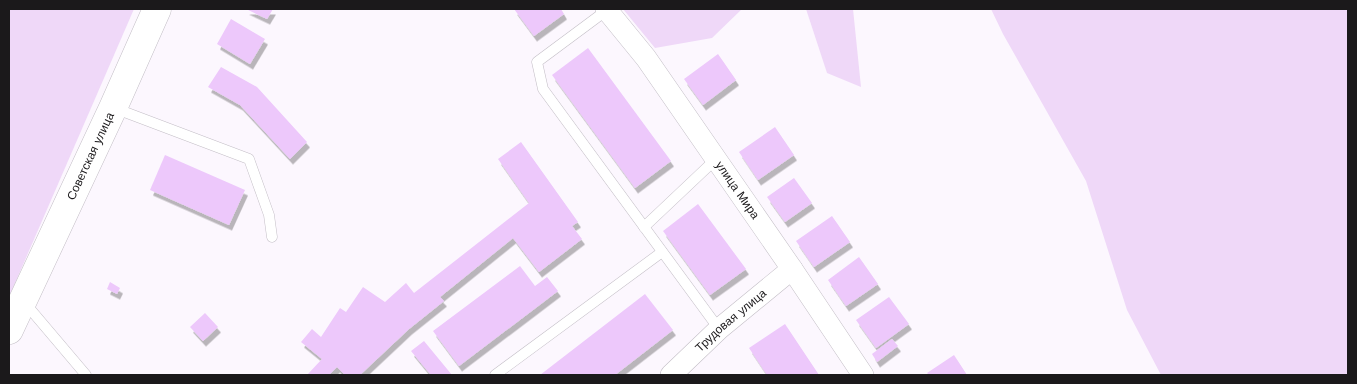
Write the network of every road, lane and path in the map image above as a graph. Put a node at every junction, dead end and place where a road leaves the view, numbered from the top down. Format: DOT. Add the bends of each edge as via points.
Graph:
graph roads {
  1 [pos="157,9"];
  2 [pos="606,9"];
  3 [pos="113,108"];
  4 [pos="716,159"];
  5 [pos="644,227"];
  6 [pos="272,237"];
  7 [pos="662,252"];
  8 [pos="792,268"];
  9 [pos="22,300"];
  10 [pos="719,329"];
  11 [pos="9,330"];
  12 [pos="86,375"];
  13 [pos="495,375"];
  14 [pos="671,375"];
  15 [pos="864,375"];
  1 -- 3 [label="main road, Советская улица"];
  2 -- 4 [label="street, улица Мира" via="646,58"];
  2 -- 5 [label="lane" via="537,62 543,90"];
  3 -- 6 [label="lane" via="249,159 269,215"];
  3 -- 9 [label="main road, Советская улица"];
  4 -- 5 [label="lane"];
  4 -- 8 [label="street, улица Мира"];
  5 -- 7 [label="lane"];
  7 -- 10 [label="lane"];
  7 -- 13 [label="lane"];
  8 -- 10 [label="street, Трудовая улица"];
  8 -- 15 [label="street, улица Мира"];
  9 -- 11 [label="main road, Советская улица"];
  9 -- 12 [label="lane"];
  10 -- 14 [label="street, Трудовая улица"];
}
